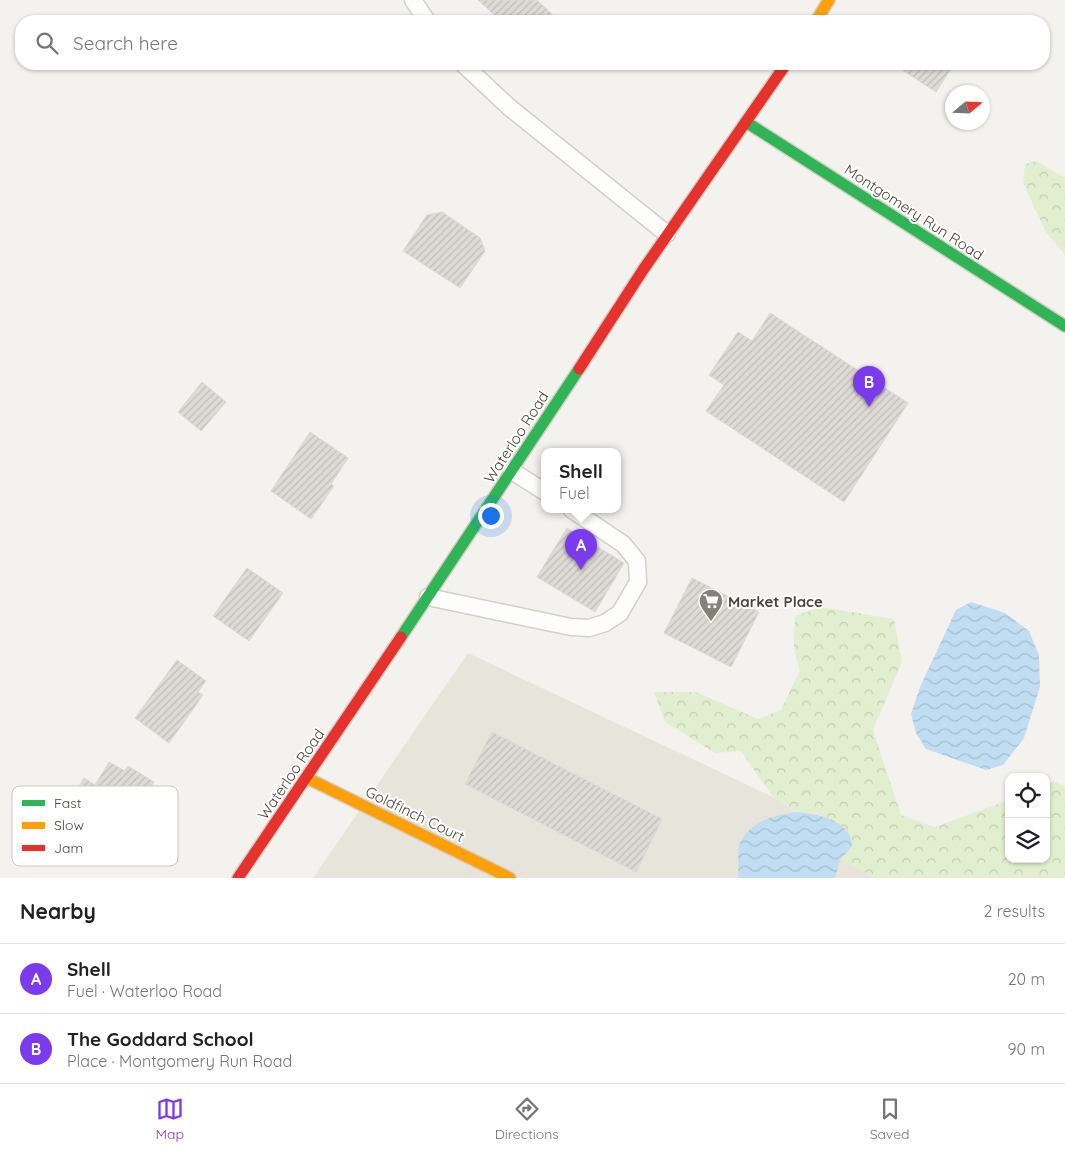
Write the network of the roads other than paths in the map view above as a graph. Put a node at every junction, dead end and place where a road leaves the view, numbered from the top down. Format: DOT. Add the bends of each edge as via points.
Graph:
graph roads {
  1 [pos="413,0"];
  2 [pos="829,0"];
  3 [pos="422,15"];
  4 [pos="820,15"];
  5 [pos="469,70"];
  6 [pos="782,70"];
  7 [pos="746,122"];
  8 [pos="667,234"];
  9 [pos="1065,326"];
  10 [pos="512,470"];
  11 [pos="541,489"];
  12 [pos="577,513"];
  13 [pos="428,598"];
  14 [pos="306,778"];
  15 [pos="238,878"];
  16 [pos="510,878"];
  1 -- 3 [label="lane"];
  2 -- 4 [label="main road"];
  5 -- 8 [label="lane" via="509,107"];
  6 -- 7 [label="main road, Waterloo Road"];
  7 -- 8 [label="main road, Waterloo Road"];
  7 -- 9 [label="main road, Montgomery Run Road"];
  8 -- 10 [label="main road, Waterloo Road"];
  10 -- 11 [label="lane"];
  10 -- 13 [label="main road, Waterloo Road"];
  12 -- 13 [label="lane" via="623,544 637,562 638,582 620,613 605,623 589,628 571,627"];
  13 -- 14 [label="main road, Waterloo Road"];
  14 -- 15 [label="main road, Waterloo Road"];
  14 -- 16 [label="main road, Goldfinch Court"];
}
